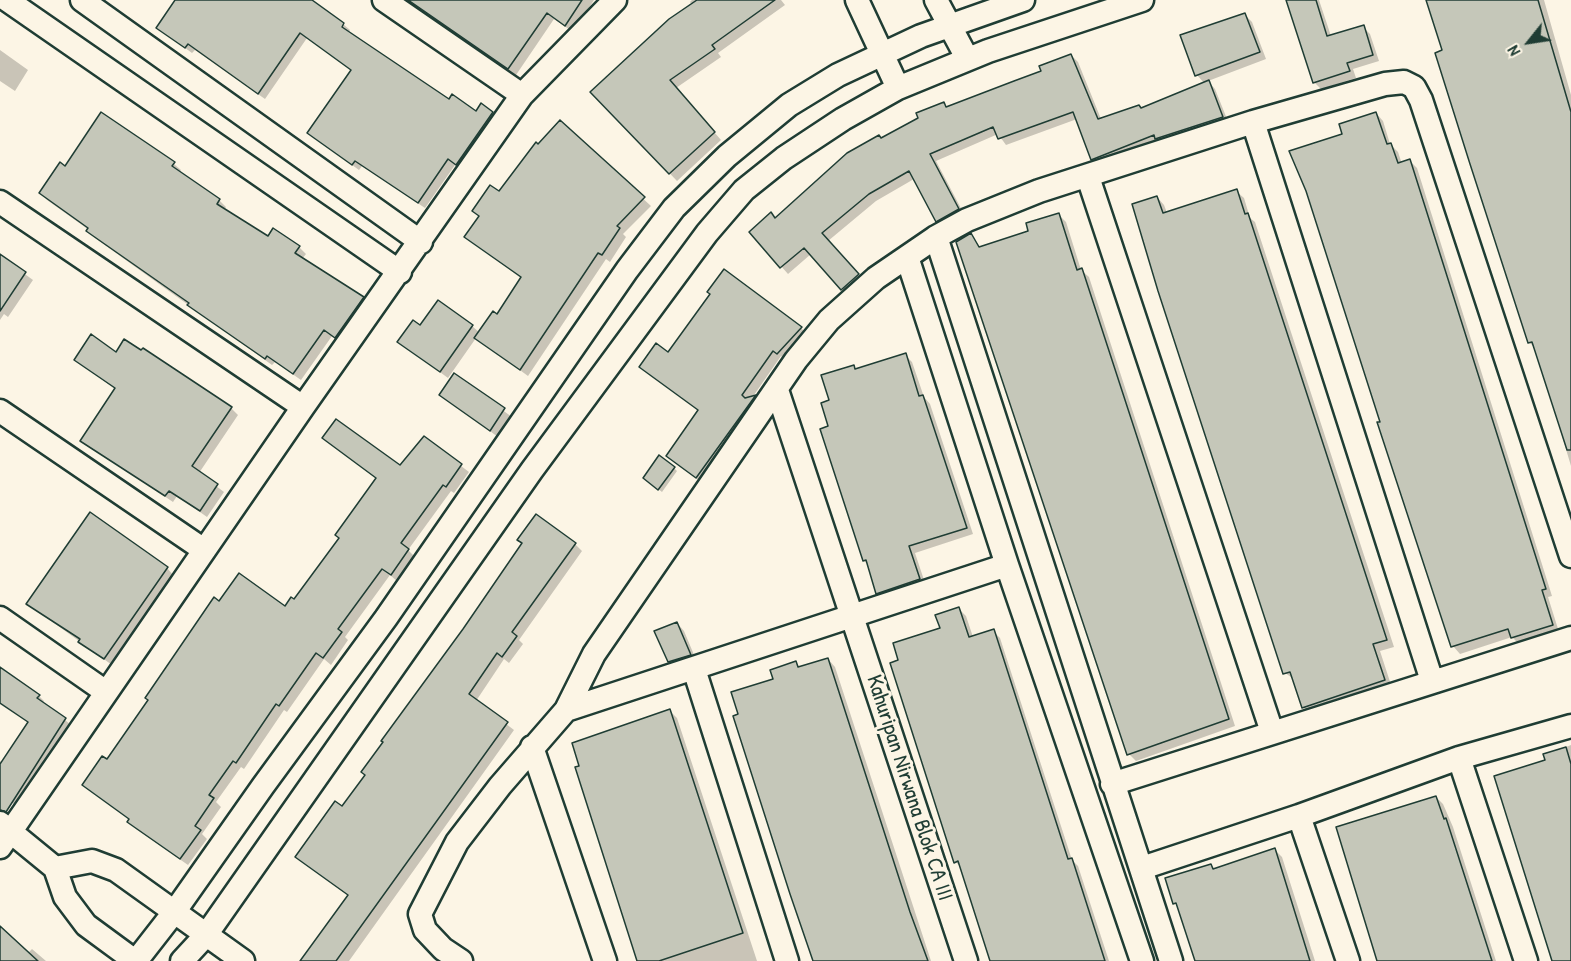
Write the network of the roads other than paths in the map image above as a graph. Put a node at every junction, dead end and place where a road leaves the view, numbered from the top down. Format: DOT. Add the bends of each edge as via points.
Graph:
graph roads {
  1 [pos="7,0"];
  2 [pos="82,0"];
  3 [pos="384,0"];
  4 [pos="615,0"];
  5 [pos="857,0"];
  6 [pos="936,0"];
  7 [pos="1023,0"];
  8 [pos="1142,0"];
  9 [pos="951,24"];
  10 [pos="881,54"];
  11 [pos="967,58"];
  12 [pos="898,88"];
  13 [pos="522,95"];
  14 [pos="1253,123"];
  15 [pos="1088,177"];
  16 [pos="0,202"];
  17 [pos="936,237"];
  18 [pos="421,243"];
  19 [pos="907,257"];
  20 [pos="400,272"];
  21 [pos="777,390"];
  22 [pos="303,407"];
  23 [pos="0,411"];
  24 [pos="501,451"];
  25 [pos="532,470"];
  26 [pos="204,550"];
  27 [pos="1571,556"];
  28 [pos="1007,565"];
  29 [pos="851,615"];
  30 [pos="0,618"];
  31 [pos="1571,638"];
  32 [pos="694,669"];
  33 [pos="1432,681"];
  34 [pos="106,692"];
  35 [pos="566,710"];
  36 [pos="1571,726"];
  37 [pos="1272,732"];
  38 [pos="532,747"];
  39 [pos="1459,758"];
  40 [pos="1112,784"];
  41 [pos="1299,816"];
  42 [pos="4,834"];
  43 [pos="55,868"];
  44 [pos="1142,868"];
  45 [pos="175,911"];
  46 [pos="206,935"];
  47 [pos="136,961"];
  48 [pos="182,961"];
  49 [pos="243,961"];
  50 [pos="461,961"];
  51 [pos="605,961"];
  52 [pos="787,961"];
  53 [pos="966,961"];
  54 [pos="1142,961"];
  55 [pos="1171,961"];
  56 [pos="1348,961"];
  57 [pos="1526,961"];
  1 -- 20 [label="street"];
  2 -- 18 [label="street"];
  3 -- 13 [label="street"];
  4 -- 13 [label="street"];
  5 -- 10 [label="street"];
  6 -- 9 [label="street"];
  7 -- 9 [label="street"];
  8 -- 11 [label="street"];
  9 -- 10 [label="street"];
  9 -- 11 [label="street"];
  10 -- 12 [label="street"];
  10 -- 24 [label="street" via="789,105 727,156 674,208"];
  11 -- 12 [label="street"];
  12 -- 25 [label="street" via="784,158 744,190 707,232"];
  13 -- 18 [label="street"];
  14 -- 15 [label="street"];
  14 -- 27 [label="street" via="1385,84 1404,82 1414,87"];
  14 -- 33 [label="street"];
  15 -- 17 [label="street" via="1038,191"];
  15 -- 37 [label="street"];
  16 -- 22 [label="street"];
  17 -- 19 [label="street"];
  17 -- 40 [label="street"];
  18 -- 20 [label="street"];
  19 -- 21 [label="street" via="876,278 829,320"];
  19 -- 28 [label="street"];
  20 -- 22 [label="street"];
  21 -- 29 [label="street, Kahuripan Nirwana Blok CA III"];
  21 -- 35 [label="street" via="594,654"];
  22 -- 26 [label="street"];
  23 -- 26 [label="street"];
  24 -- 25 [label="street"];
  24 -- 45 [label="street"];
  25 -- 46 [label="street"];
  26 -- 34 [label="street"];
  28 -- 29 [label="street"];
  28 -- 54 [label="street"];
  29 -- 32 [label="street"];
  29 -- 53 [label="street, Kahuripan Nirwana Blok CA III"];
  30 -- 34 [label="street"];
  31 -- 33 [label="street"];
  32 -- 35 [label="street"];
  32 -- 52 [label="street"];
  33 -- 37 [label="street"];
  34 -- 42 [label="street"];
  35 -- 38 [label="street"];
  36 -- 39 [label="street"];
  37 -- 40 [label="street"];
  38 -- 50 [label="street" via="457,843 420,914 425,930"];
  38 -- 51 [label="street"];
  39 -- 41 [label="street"];
  39 -- 57 [label="street"];
  40 -- 44 [label="street"];
  41 -- 44 [label="street"];
  41 -- 56 [label="street"];
  42 -- 43 [label="street"];
  43 -- 45 [label="street" via="92,861 116,870"];
  43 -- 47 [label="street" via="65,897 86,925"];
  44 -- 55 [label="street"];
  45 -- 46 [label="street"];
  45 -- 47 [label="street"];
  46 -- 48 [label="street"];
  46 -- 49 [label="street"];
}
